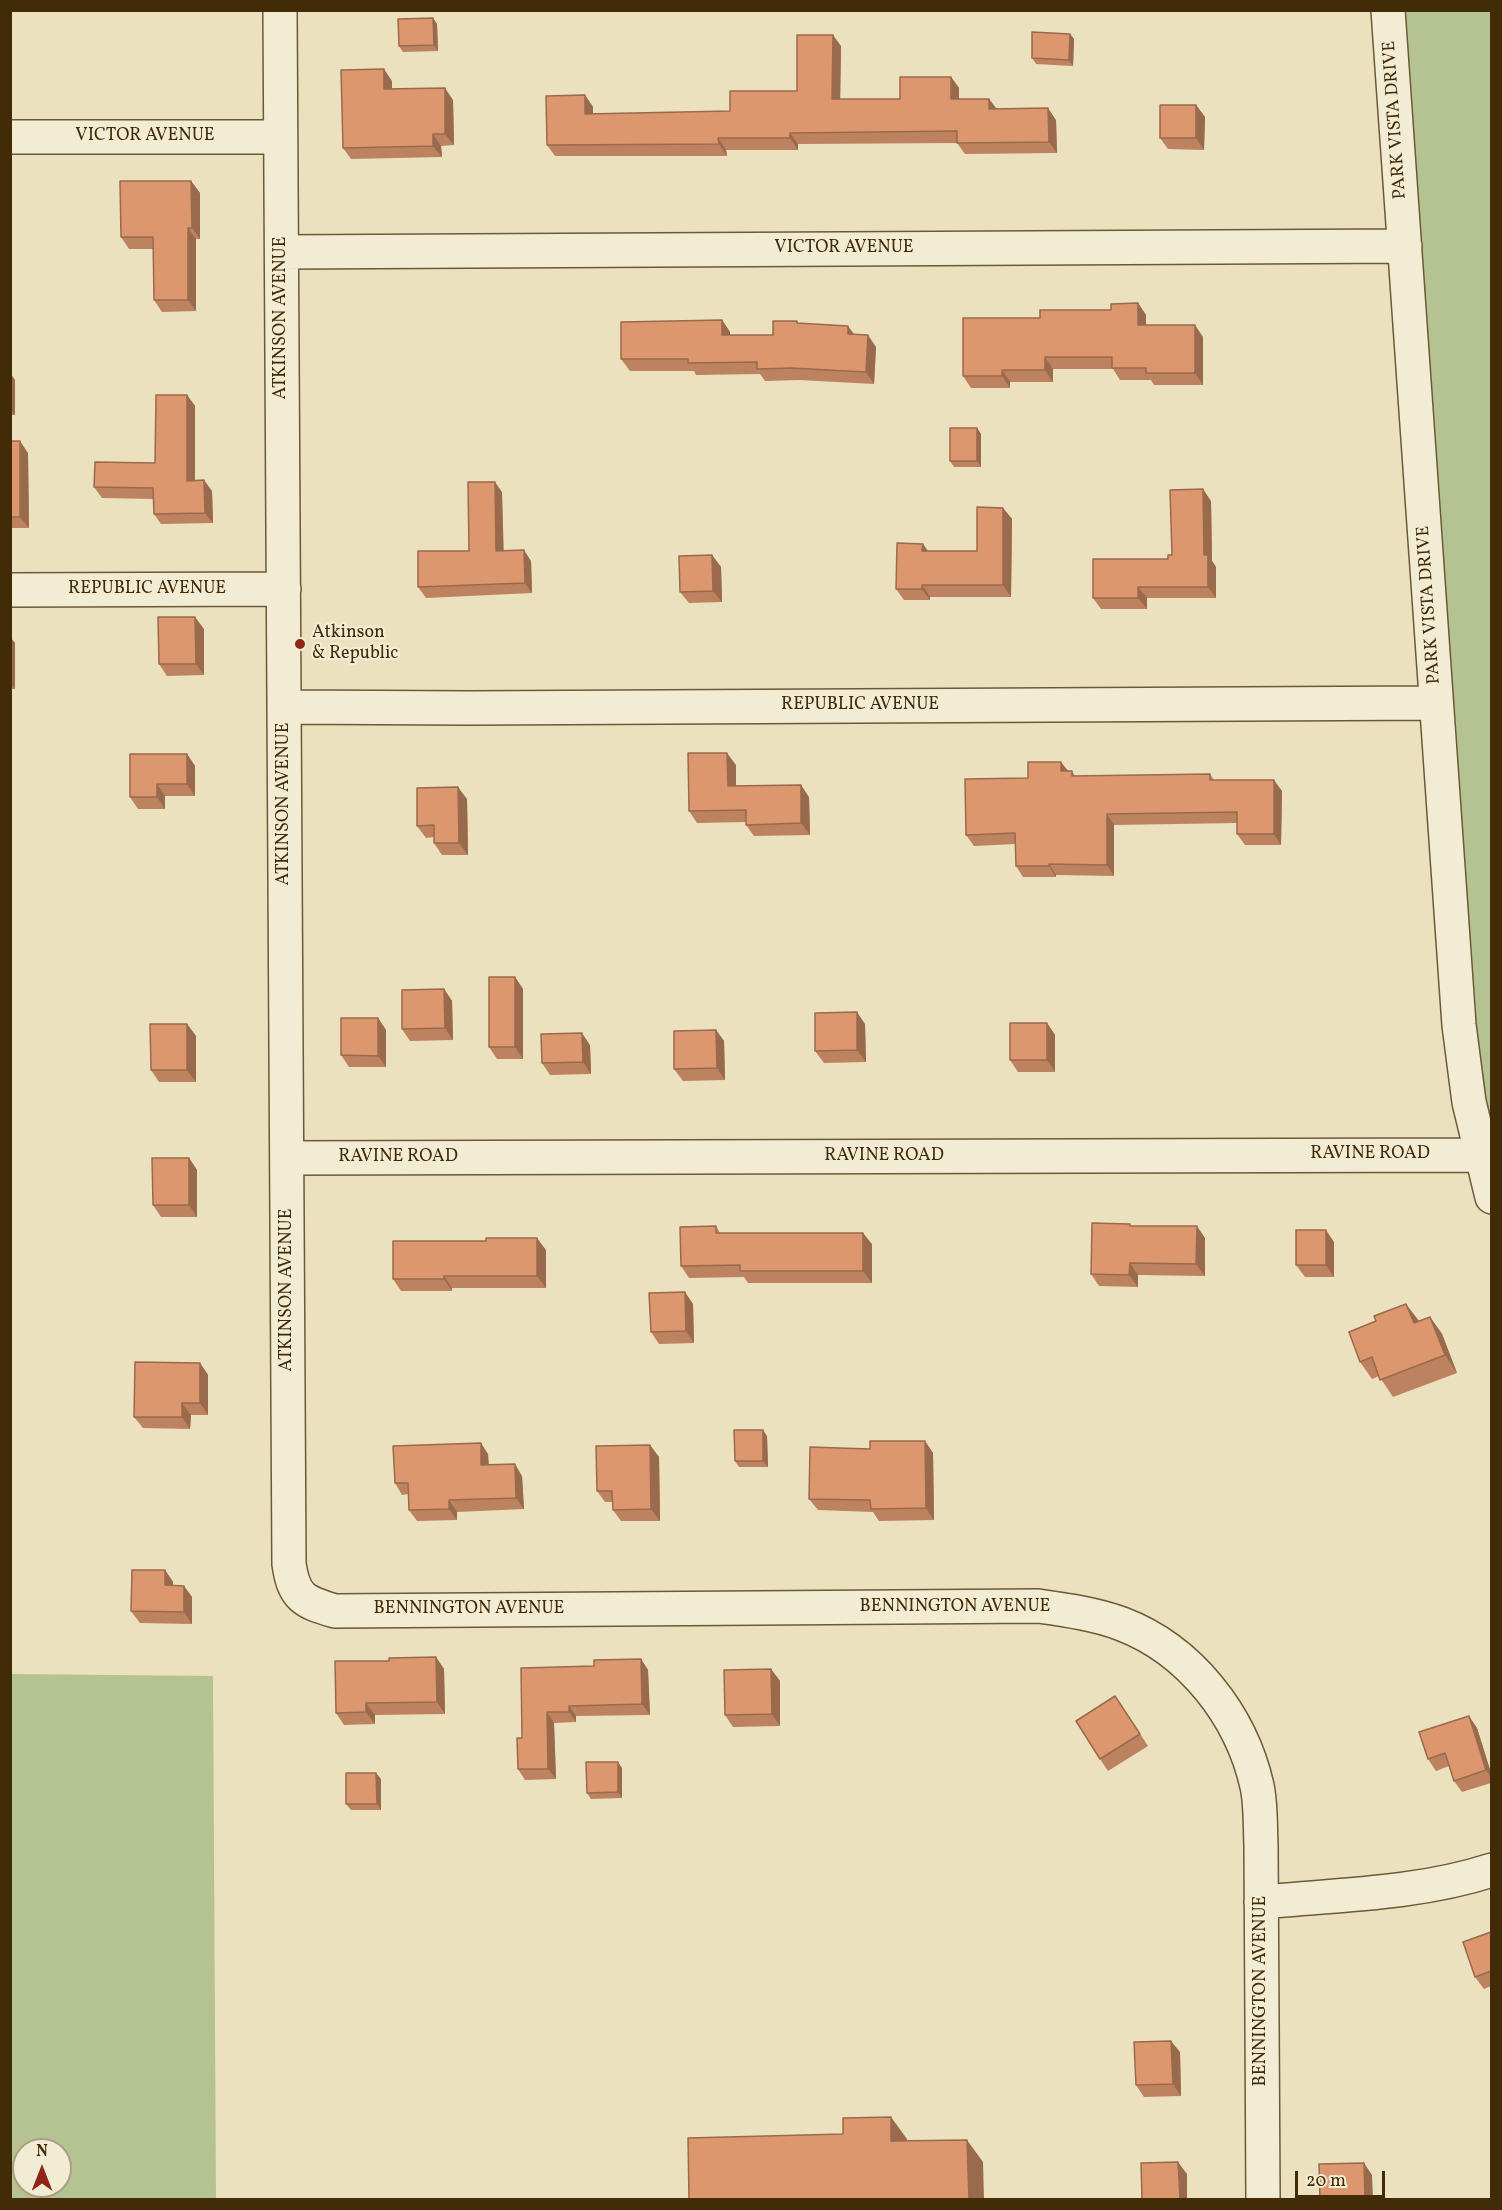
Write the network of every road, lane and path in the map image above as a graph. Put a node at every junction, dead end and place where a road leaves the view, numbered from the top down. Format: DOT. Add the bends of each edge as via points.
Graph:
graph roads {
  1 [pos="280,10"];
  2 [pos="1388,10"];
  3 [pos="10,137"];
  4 [pos="280,137"];
  5 [pos="1405,246"];
  6 [pos="282,252"];
  7 [pos="10,590"];
  8 [pos="284,590"];
  9 [pos="1436,703"];
  10 [pos="285,707"];
  11 [pos="1481,1155"];
  12 [pos="287,1158"];
  13 [pos="1491,1197"];
  14 [pos="300,1596"];
  15 [pos="1491,1870"];
  16 [pos="1261,1902"];
  17 [pos="1263,2199"];
  1 -- 4 [label="street, ATKINSON AVENUE"];
  2 -- 5 [label="street, PARK VISTA DRIVE"];
  3 -- 4 [label="street, VICTOR AVENUE"];
  4 -- 6 [label="street, ATKINSON AVENUE"];
  5 -- 6 [label="street, VICTOR AVENUE"];
  5 -- 9 [label="street, PARK VISTA DRIVE"];
  6 -- 8 [label="street, ATKINSON AVENUE"];
  7 -- 8 [label="street, REPUBLIC AVENUE"];
  8 -- 10 [label="street, ATKINSON AVENUE"];
  9 -- 10 [label="street, REPUBLIC AVENUE"];
  9 -- 11 [label="street, PARK VISTA DRIVE" via="1459,1025"];
  10 -- 12 [label="street, ATKINSON AVENUE"];
  11 -- 12 [label="street, RAVINE ROAD"];
  11 -- 13 [label="street, PARK VISTA DRIVE"];
  12 -- 14 [label="street, ATKINSON AVENUE" via="289,1564"];
  14 -- 16 [label="street, BENNINGTON AVENUE" via="308,1603 335,1611 1038,1606 1079,1611 1121,1624 1180,1659 1219,1700 1239,1733 1258,1788"];
  15 -- 16 [label="street" via="1413,1888"];
  16 -- 17 [label="street, BENNINGTON AVENUE"];
}
